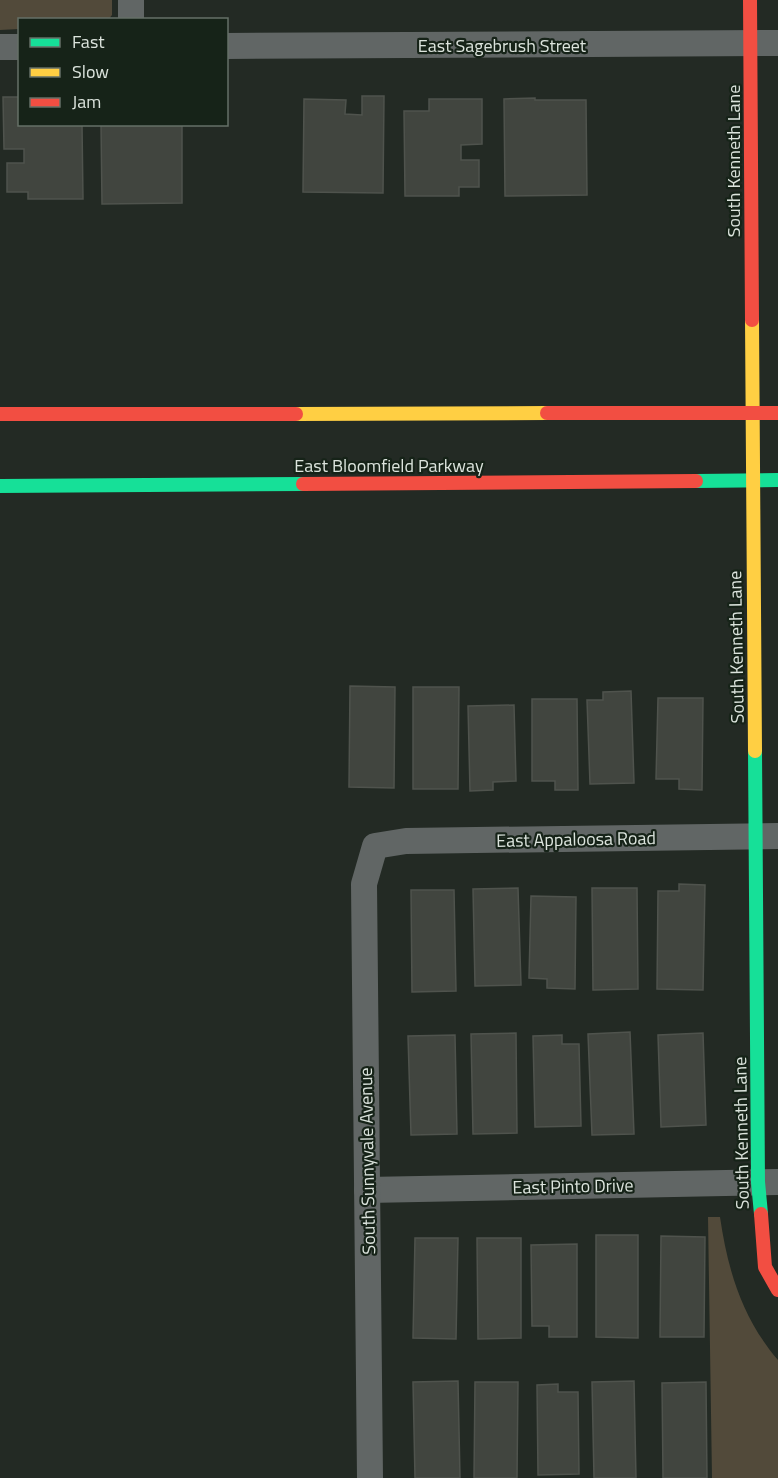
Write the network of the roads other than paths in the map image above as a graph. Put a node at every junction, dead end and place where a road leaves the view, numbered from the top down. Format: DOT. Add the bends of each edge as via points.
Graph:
graph roads {
  1 [pos="131,0"];
  2 [pos="750,0"];
  3 [pos="131,18"];
  4 [pos="778,43"];
  5 [pos="751,44"];
  6 [pos="228,46"];
  7 [pos="0,47"];
  8 [pos="18,47"];
  9 [pos="751,413"];
  10 [pos="778,413"];
  11 [pos="0,414"];
  12 [pos="752,480"];
  13 [pos="778,480"];
  14 [pos="0,486"];
  15 [pos="767,836"];
  16 [pos="375,846"];
  17 [pos="768,1182"];
  18 [pos="367,1190"];
  19 [pos="778,1290"];
  20 [pos="370,1478"];
  1 -- 3 [label="street"];
  2 -- 5 [label="street, South Kenneth Lane"];
  4 -- 5 [label="street, East Sagebrush Street"];
  5 -- 6 [label="street, East Sagebrush Street"];
  5 -- 9 [label="street, South Kenneth Lane"];
  7 -- 8 [label="street"];
  9 -- 10 [label="street"];
  9 -- 11 [label="street"];
  9 -- 12 [label="street, South Kenneth Lane"];
  12 -- 13 [label="street, East Bloomfield Parkway"];
  12 -- 14 [label="street, East Bloomfield Parkway"];
  12 -- 15 [label="street, South Kenneth Lane"];
  15 -- 16 [label="street, East Appaloosa Road" via="406,841"];
  15 -- 17 [label="street, South Kenneth Lane"];
  16 -- 18 [label="street, South Sunnyvale Avenue" via="364,885"];
  17 -- 18 [label="street, East Pinto Drive"];
  17 -- 19 [label="street, South Kenneth Lane" via="765,1267"];
  18 -- 20 [label="street, South Sunnyvale Avenue"];
}
